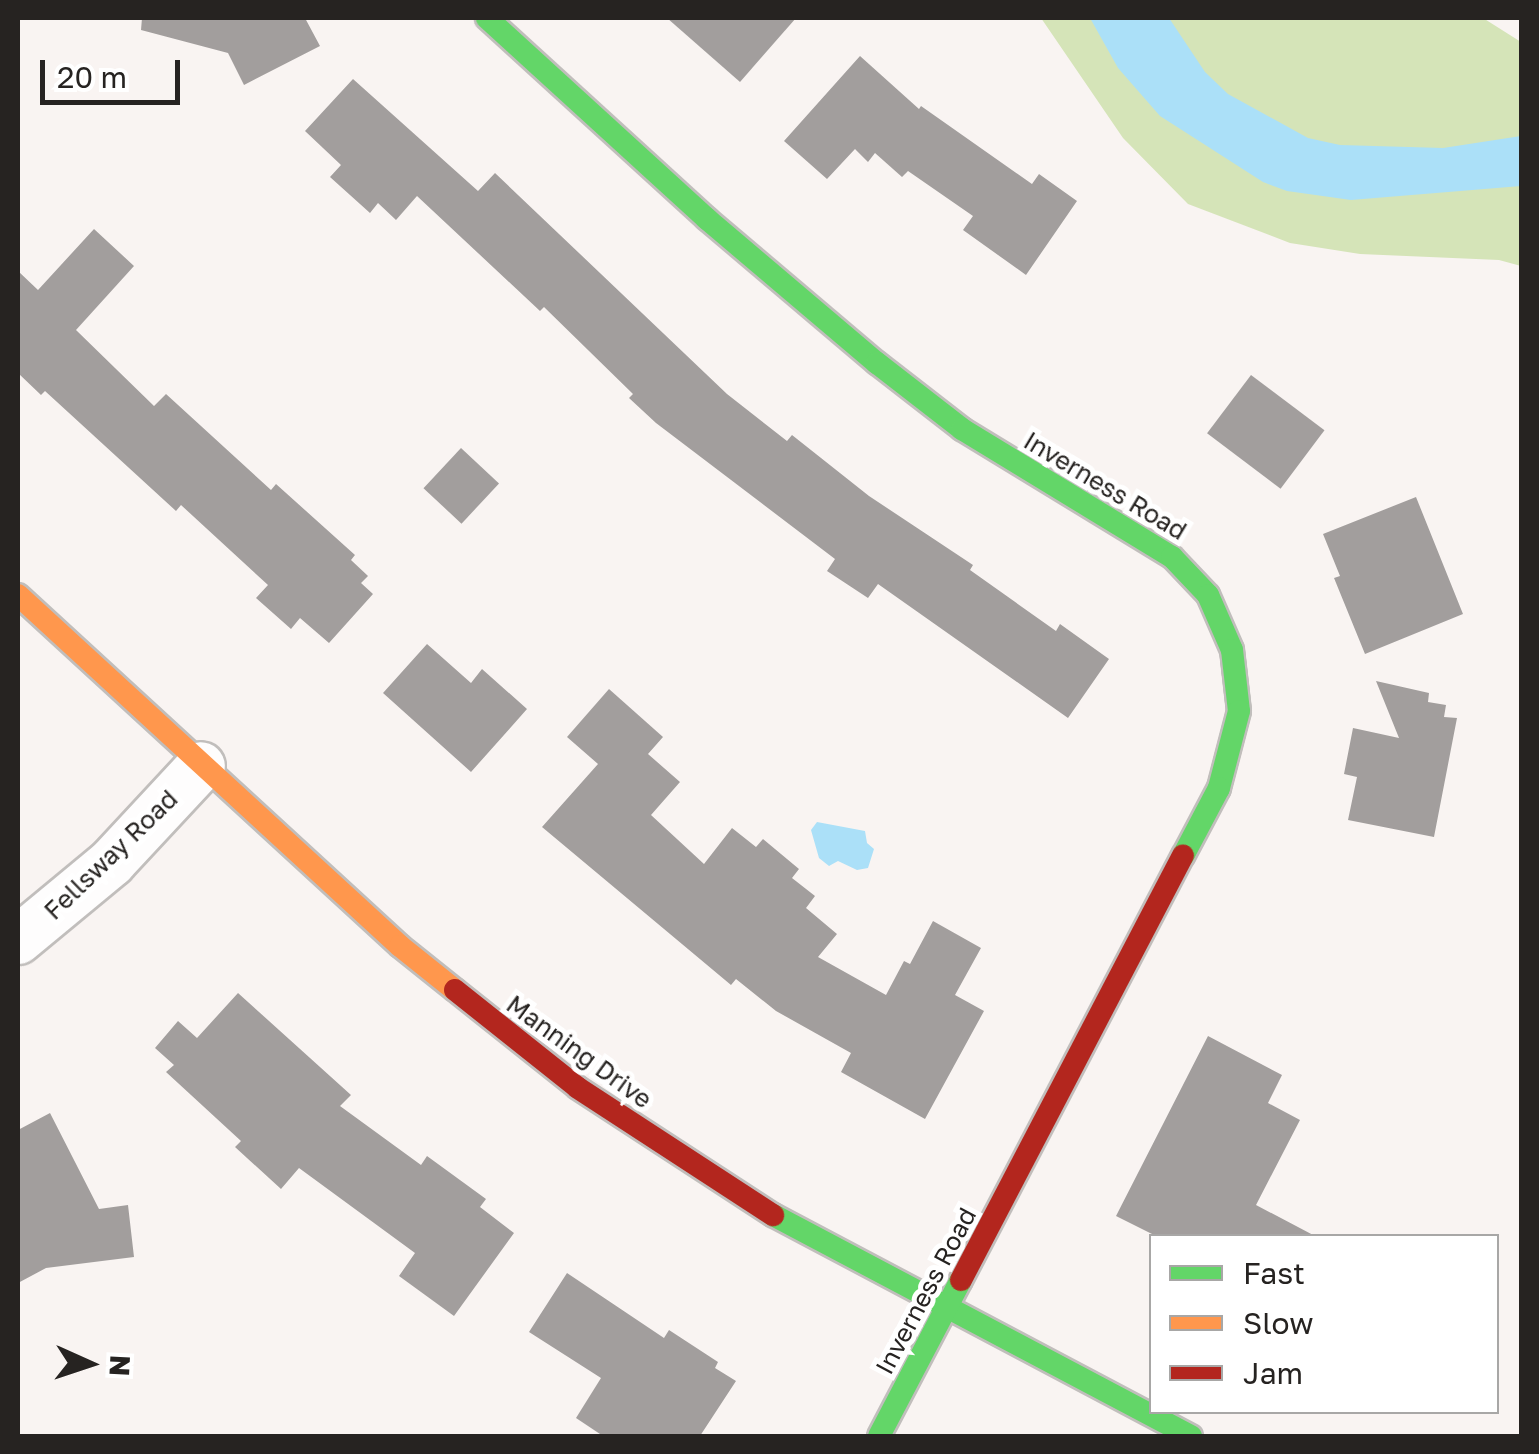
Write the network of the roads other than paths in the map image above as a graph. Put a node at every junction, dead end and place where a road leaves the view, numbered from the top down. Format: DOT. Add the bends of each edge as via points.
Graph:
graph roads {
  1 [pos="487,18"];
  2 [pos="18,595"];
  3 [pos="201,766"];
  4 [pos="18,940"];
  5 [pos="946,1312"];
  6 [pos="879,1436"];
  7 [pos="1191,1436"];
  1 -- 5 [label="street, Inverness Road" via="877,363 962,429 1172,557 1193,575 1222,619 1238,677 1239,711 1219,788"];
  2 -- 3 [label="street, Manning Drive"];
  3 -- 4 [label="street, Fellsway Road" via="111,863"];
  3 -- 5 [label="street, Manning Drive" via="400,946 539,1060 747,1200"];
  5 -- 6 [label="street, Inverness Road"];
  5 -- 7 [label="street, Manning Drive"];
}
